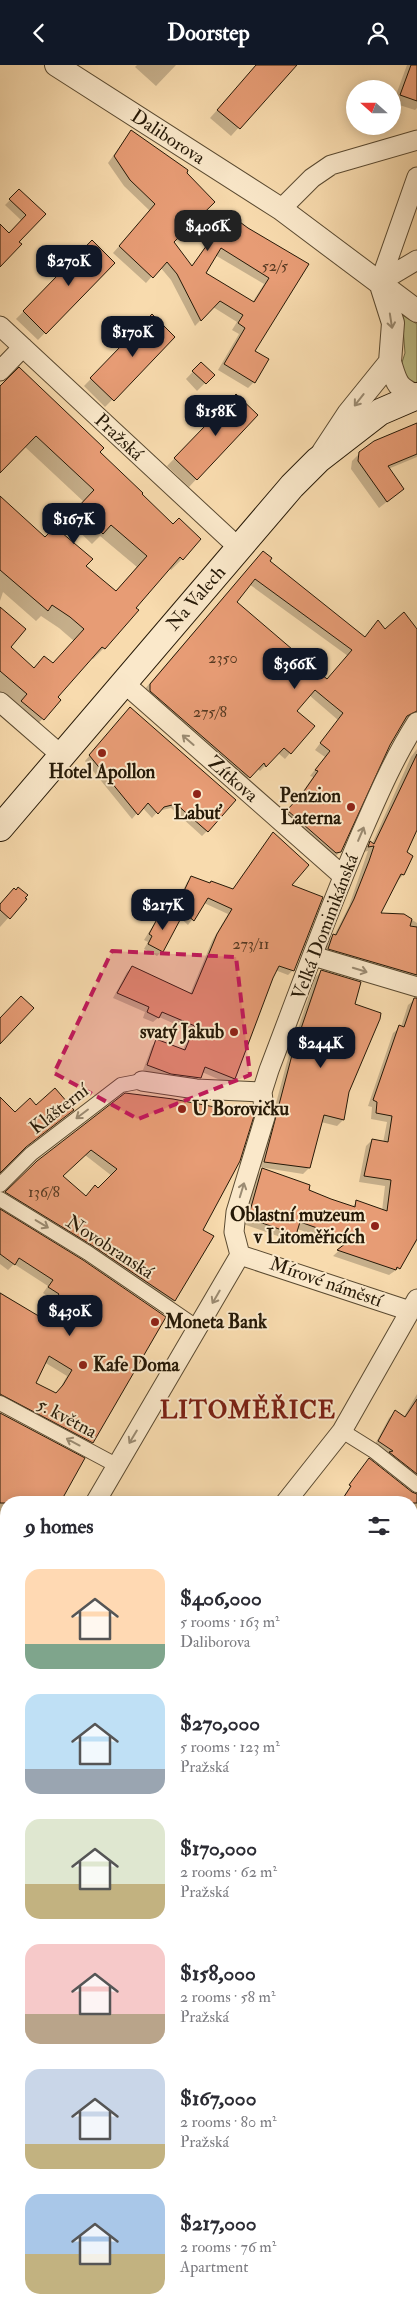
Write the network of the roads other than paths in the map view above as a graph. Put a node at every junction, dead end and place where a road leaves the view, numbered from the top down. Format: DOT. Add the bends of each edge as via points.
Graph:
graph roads {
  1 [pos="56,65"];
  2 [pos="417,140"];
  3 [pos="417,177"];
  4 [pos="281,209"];
  5 [pos="417,261"];
  6 [pos="380,283"];
  7 [pos="417,311"];
  8 [pos="0,326"];
  9 [pos="23,347"];
  10 [pos="390,362"];
  11 [pos="0,371"];
  12 [pos="417,396"];
  13 [pos="318,460"];
  14 [pos="239,548"];
  15 [pos="124,683"];
  16 [pos="0,702"];
  17 [pos="417,722"];
  18 [pos="61,755"];
  19 [pos="0,828"];
  20 [pos="343,876"];
  21 [pos="313,956"];
  22 [pos="417,987"];
  23 [pos="142,1081"];
  24 [pos="262,1092"];
  25 [pos="0,1185"];
  26 [pos="0,1199"];
  27 [pos="240,1255"];
  28 [pos="413,1305"];
  29 [pos="198,1328"];
  30 [pos="0,1403"];
  31 [pos="342,1431"];
  32 [pos="116,1465"];
  33 [pos="417,1485"];
  34 [pos="99,1496"];
  35 [pos="291,1496"];
  1 -- 4 [label="street, Daliborova"];
  2 -- 4 [label="street" via="331,165 312,178"];
  3 -- 6 [label="street"];
  4 -- 6 [label="street, Daliborova"];
  5 -- 6 [label="street"];
  6 -- 7 [label="street, Daliborova"];
  6 -- 10 [label="street, one-way" via="393,323"];
  8 -- 9 [label="street, Pražská"];
  9 -- 11 [label="street"];
  9 -- 14 [label="street, Pražská"];
  10 -- 12 [label="street" via="398,385"];
  10 -- 13 [label="street, one-way" via="348,414"];
  12 -- 13 [label="main road, Na Valech" via="380,412"];
  13 -- 14 [label="main road, Na Valech"];
  14 -- 15 [label="main road, Na Valech"];
  15 -- 18 [label="main road, Na Valech"];
  20 -- 15 [label="street, Zítkova, one-way"];
  16 -- 18 [label="street"];
  20 -- 17 [label="street, Velká Dominikánská, one-way" via="383,783"];
  18 -- 19 [label="main road, Na Valech"];
  20 -- 21 [label="street, Velká Dominikánská"];
  21 -- 22 [label="street, one-way"];
  21 -- 24 [label="street, Velká Dominikánská"];
  23 -- 24 [label="street" via="196,1089"];
  23 -- 25 [label="street, Klášterní, one-way" via="121,1085 31,1154"];
  27 -- 24 [label="street, Velká Dominikánská, one-way" via="234,1232 236,1212 265,1117"];
  26 -- 29 [label="street, Novobranská, one-way" via="88,1253"];
  27 -- 28 [label="street, Mírové náměstí"];
  27 -- 29 [label="street, one-way"];
  28 -- 31 [label="street, Mírové náměstí"];
  29 -- 32 [label="street, one-way"];
  32 -- 30 [label="street, 5. května, one-way"];
  31 -- 33 [label="street"];
  31 -- 35 [label="street, Mírové náměstí"];
  32 -- 34 [label="street"];
}
